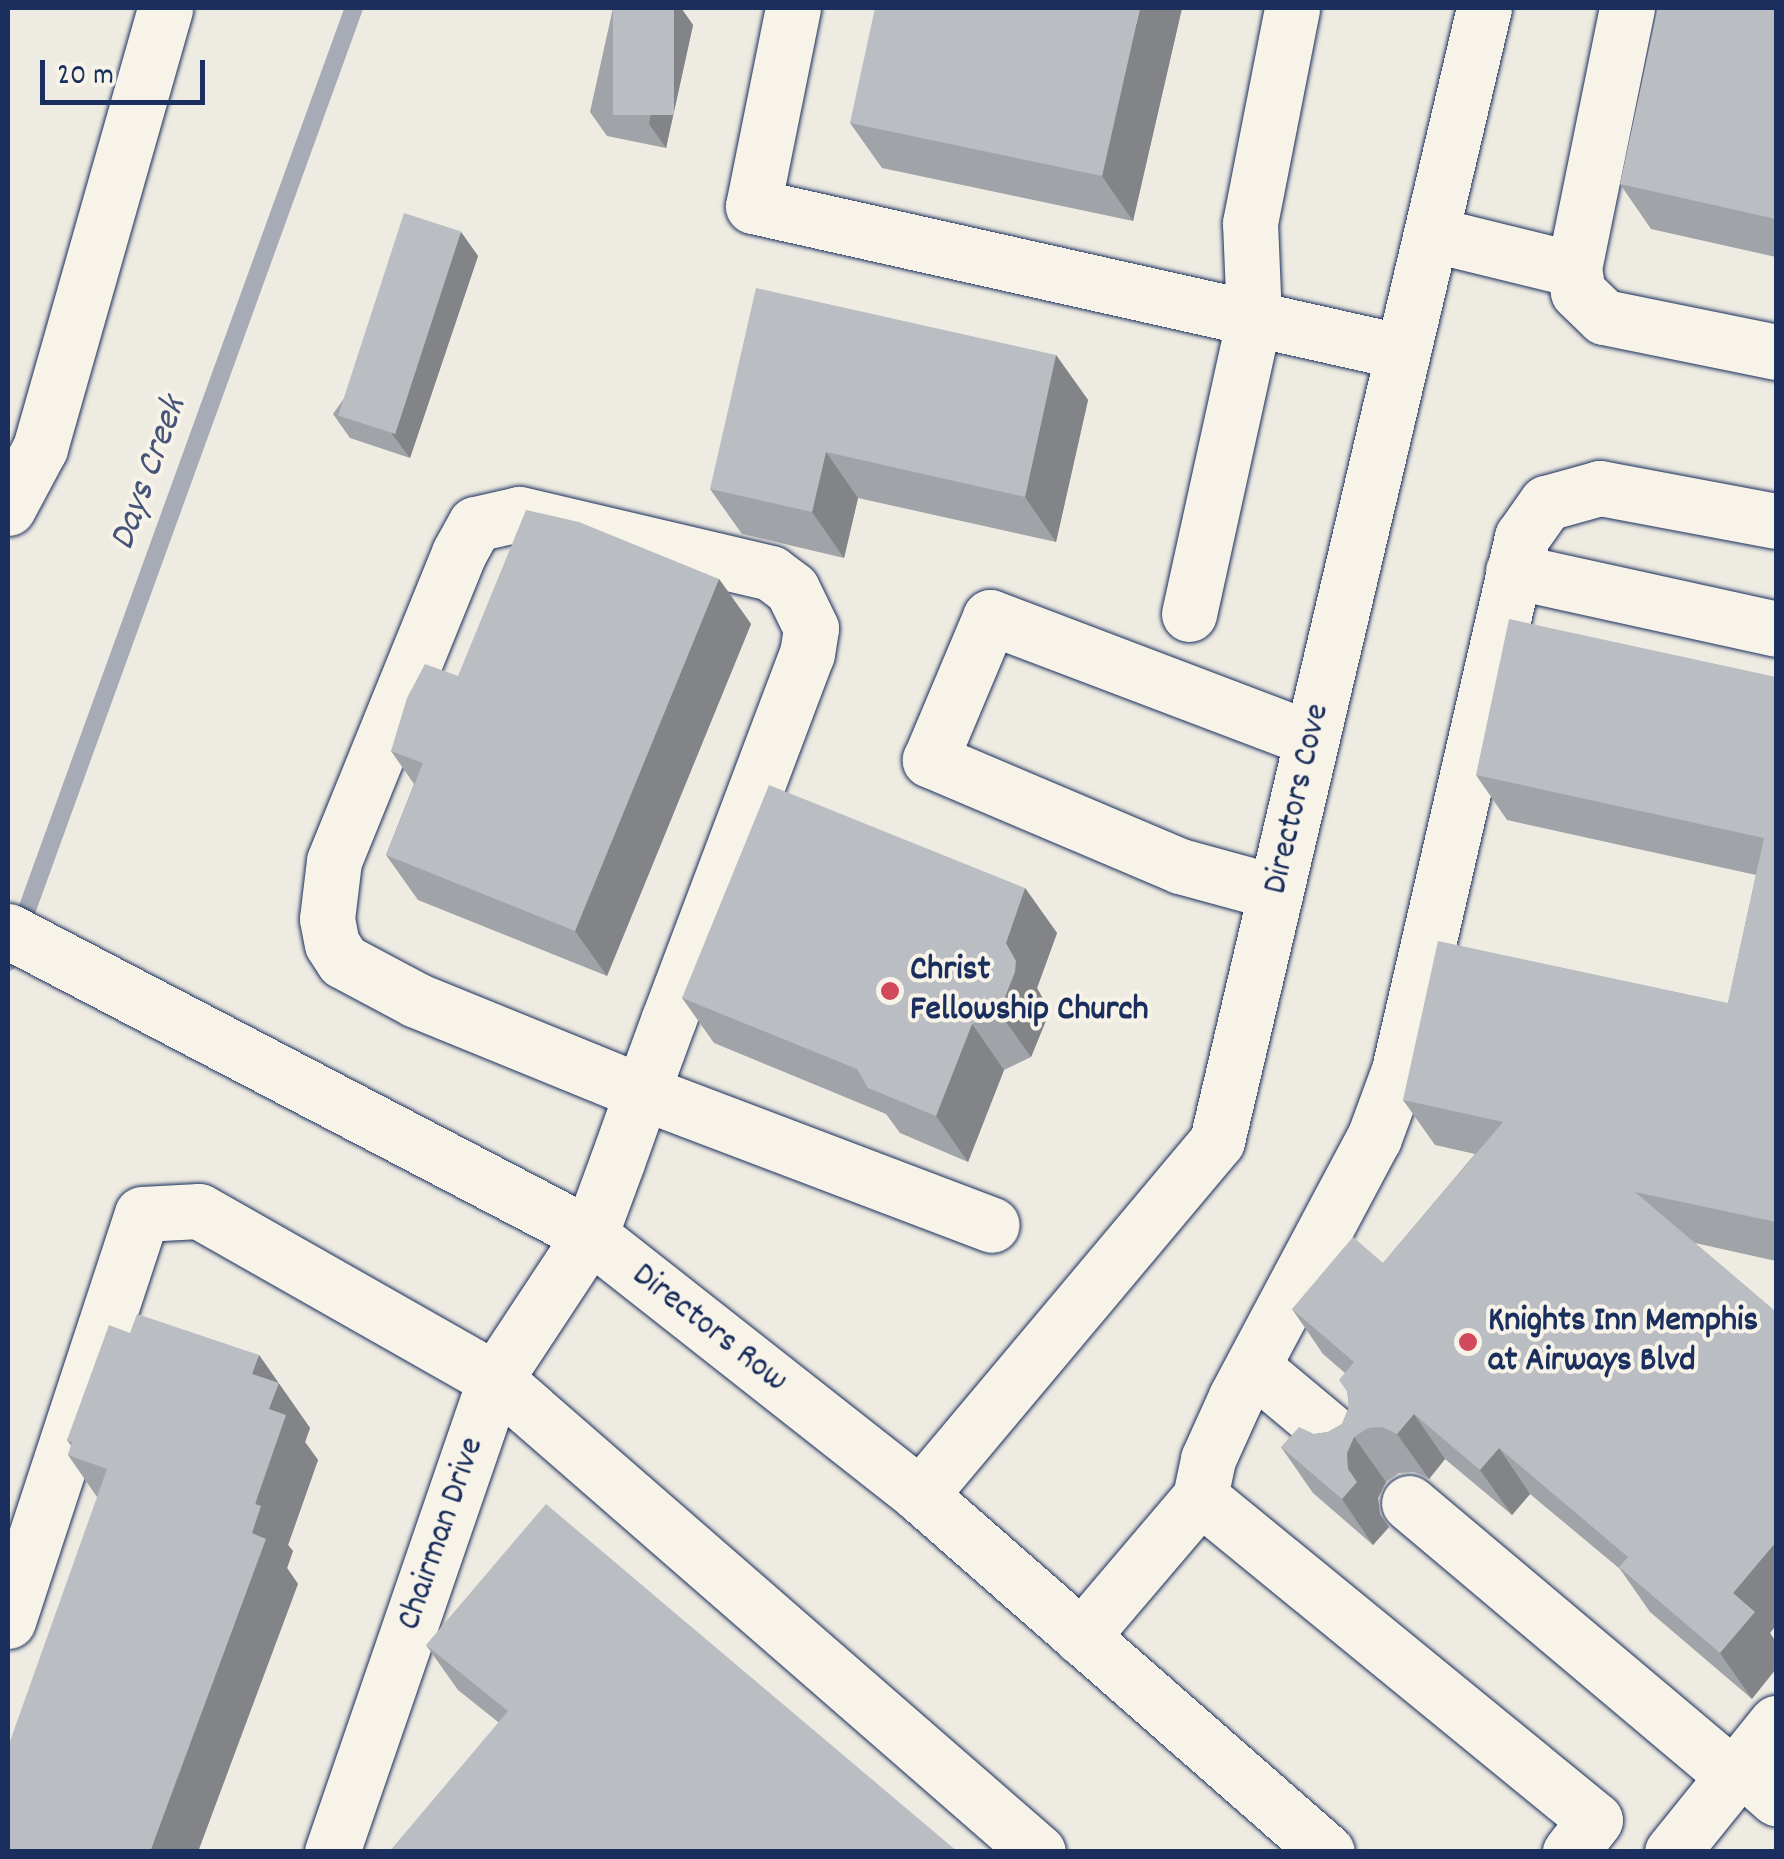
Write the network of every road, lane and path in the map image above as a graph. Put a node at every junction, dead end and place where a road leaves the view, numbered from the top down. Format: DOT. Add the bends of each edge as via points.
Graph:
graph roads {
  1 [pos="165,8"];
  2 [pos="793,8"];
  3 [pos="1292,8"];
  4 [pos="1484,8"];
  5 [pos="1627,8"];
  6 [pos="1431,234"];
  7 [pos="1574,269"];
  8 [pos="1254,318"];
  9 [pos="1403,352"];
  10 [pos="1776,352"];
  11 [pos="8,508"];
  12 [pos="1776,521"];
  13 [pos="1514,571"];
  14 [pos="1189,614"];
  15 [pos="1776,629"];
  16 [pos="1312,740"];
  17 [pos="1276,892"];
  18 [pos="8,931"];
  19 [pos="642,1092"];
  20 [pos="992,1225"];
  21 [pos="590,1235"];
  22 [pos="1253,1367"];
  23 [pos="496,1379"];
  24 [pos="1350,1448"];
  25 [pos="920,1495"];
  26 [pos="1200,1497"];
  27 [pos="1409,1503"];
  28 [pos="8,1621"];
  29 [pos="1081,1637"];
  30 [pos="1776,1722"];
  31 [pos="1750,1780"];
  32 [pos="1583,1836"];
  33 [pos="332,1852"];
  34 [pos="1038,1852"];
  35 [pos="1327,1852"];
  36 [pos="1639,1852"];
  37 [pos="1672,1852"];
  1 -- 11 [label="street" via="40,448"];
  2 -- 8 [label="street" via="753,206"];
  3 -- 8 [label="street" via="1250,224"];
  4 -- 6 [label="street, Directors Cove"];
  5 -- 7 [label="street"];
  6 -- 7 [label="street"];
  6 -- 9 [label="street, Directors Cove"];
  7 -- 10 [label="street" via="1578,292 1604,316"];
  8 -- 9 [label="street"];
  8 -- 14 [label="street"];
  9 -- 16 [label="street, Directors Cove"];
  12 -- 13 [label="street" via="1600,488 1546,503 1522,537"];
  13 -- 15 [label="street"];
  13 -- 22 [label="street" via="1399,1070 1374,1138"];
  16 -- 17 [label="street, Directors Cove"];
  16 -- 17 [label="street" via="990,617 930,760 1180,866"];
  17 -- 25 [label="street, Directors Cove" via="1217,1142"];
  18 -- 21 [label="street, Directors Row"];
  19 -- 19 [label="street" via="807,654 811,628 792,589 770,573 519,514 498,516 475,524 459,553 334,861 327,919 332,944 343,961 368,977"];
  19 -- 20 [label="street"];
  19 -- 21 [label="street, Chairman Drive"];
  21 -- 23 [label="street, Chairman Drive"];
  21 -- 25 [label="street, Directors Row"];
  22 -- 24 [label="street"];
  22 -- 26 [label="street" via="1208,1459"];
  23 -- 28 [label="street" via="199,1212 142,1214"];
  23 -- 33 [label="street, Chairman Drive"];
  23 -- 34 [label="street"];
  25 -- 29 [label="street, Directors Row"];
  26 -- 29 [label="street"];
  26 -- 32 [label="street"];
  27 -- 31 [label="street"];
  29 -- 35 [label="street, Directors Row"];
  30 -- 31 [label="street"];
  31 -- 37 [label="street"];
  32 -- 36 [label="street"];
}
